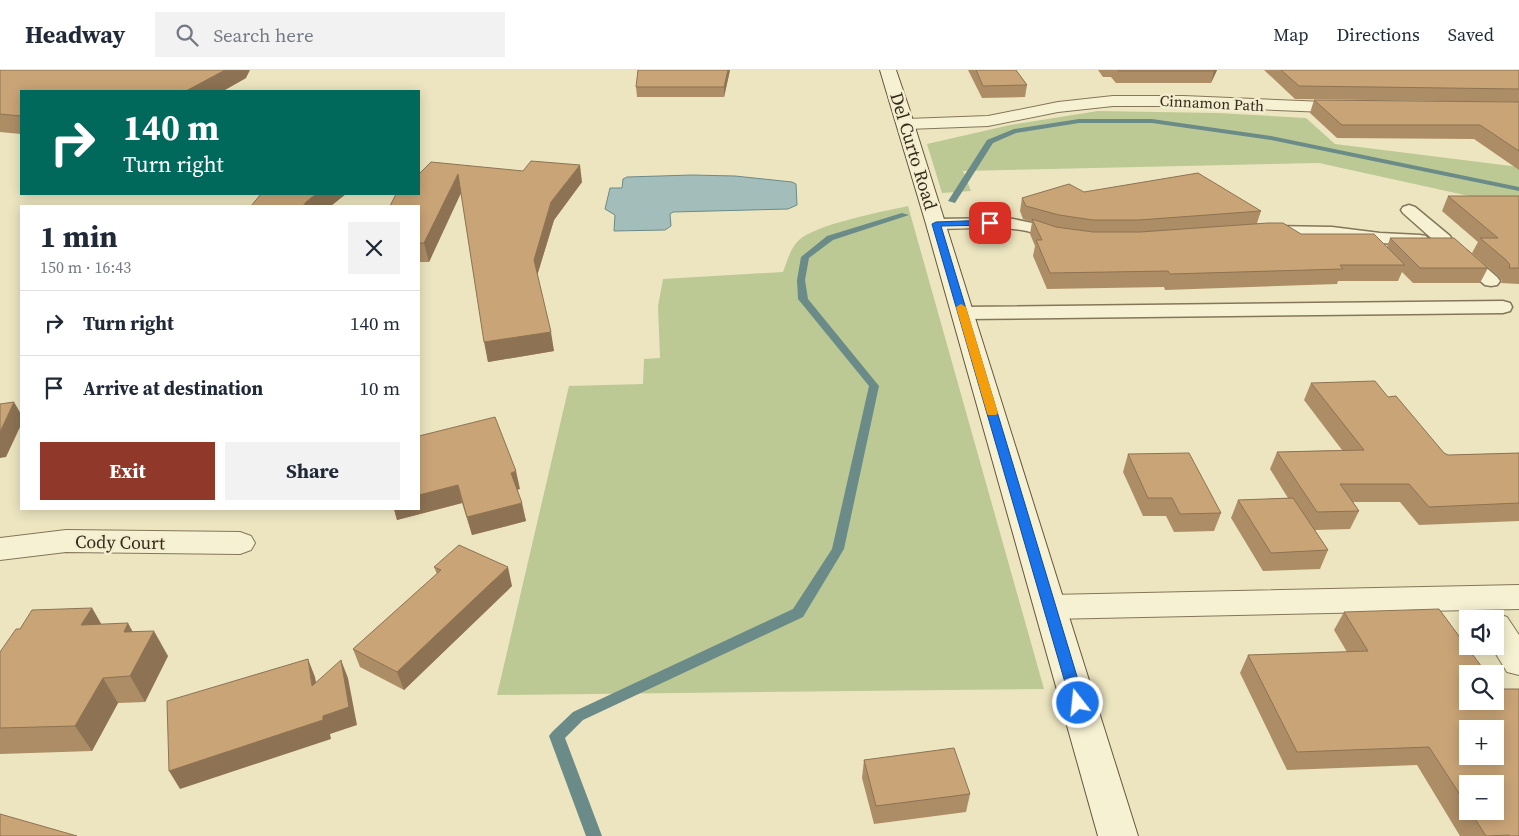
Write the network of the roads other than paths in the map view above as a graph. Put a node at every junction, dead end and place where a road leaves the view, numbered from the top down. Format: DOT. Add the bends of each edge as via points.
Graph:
graph roads {
  1 [pos="888,70"];
  2 [pos="1369,108"];
  3 [pos="907,124"];
  4 [pos="1409,210"];
  5 [pos="936,224"];
  6 [pos="1244,233"];
  7 [pos="1072,238"];
  8 [pos="1444,240"];
  9 [pos="1491,281"];
  10 [pos="1503,306"];
  11 [pos="963,313"];
  12 [pos="240,543"];
  13 [pos="0,549"];
  14 [pos="1519,597"];
  15 [pos="1050,607"];
  16 [pos="1484,608"];
  17 [pos="1504,640"];
  18 [pos="1519,662"];
  19 [pos="1118,836"];
  1 -- 3 [label="street, Del Curto Road"];
  2 -- 3 [label="street, Cinnamon Path" via="1137,100 1058,108 972,122"];
  3 -- 5 [label="street, Del Curto Road"];
  4 -- 8 [label="lane"];
  5 -- 7 [label="lane" via="1008,223"];
  5 -- 11 [label="street, Del Curto Road"];
  6 -- 8 [label="lane" via="1332,232 1401,240"];
  8 -- 9 [label="lane"];
  10 -- 11 [label="lane"];
  11 -- 15 [label="street, Del Curto Road"];
  12 -- 13 [label="street, Cody Court" via="66,541"];
  14 -- 16 [label="street"];
  15 -- 16 [label="street"];
  15 -- 19 [label="street, Del Curto Road"];
  17 -- 18 [label="street"];
}
